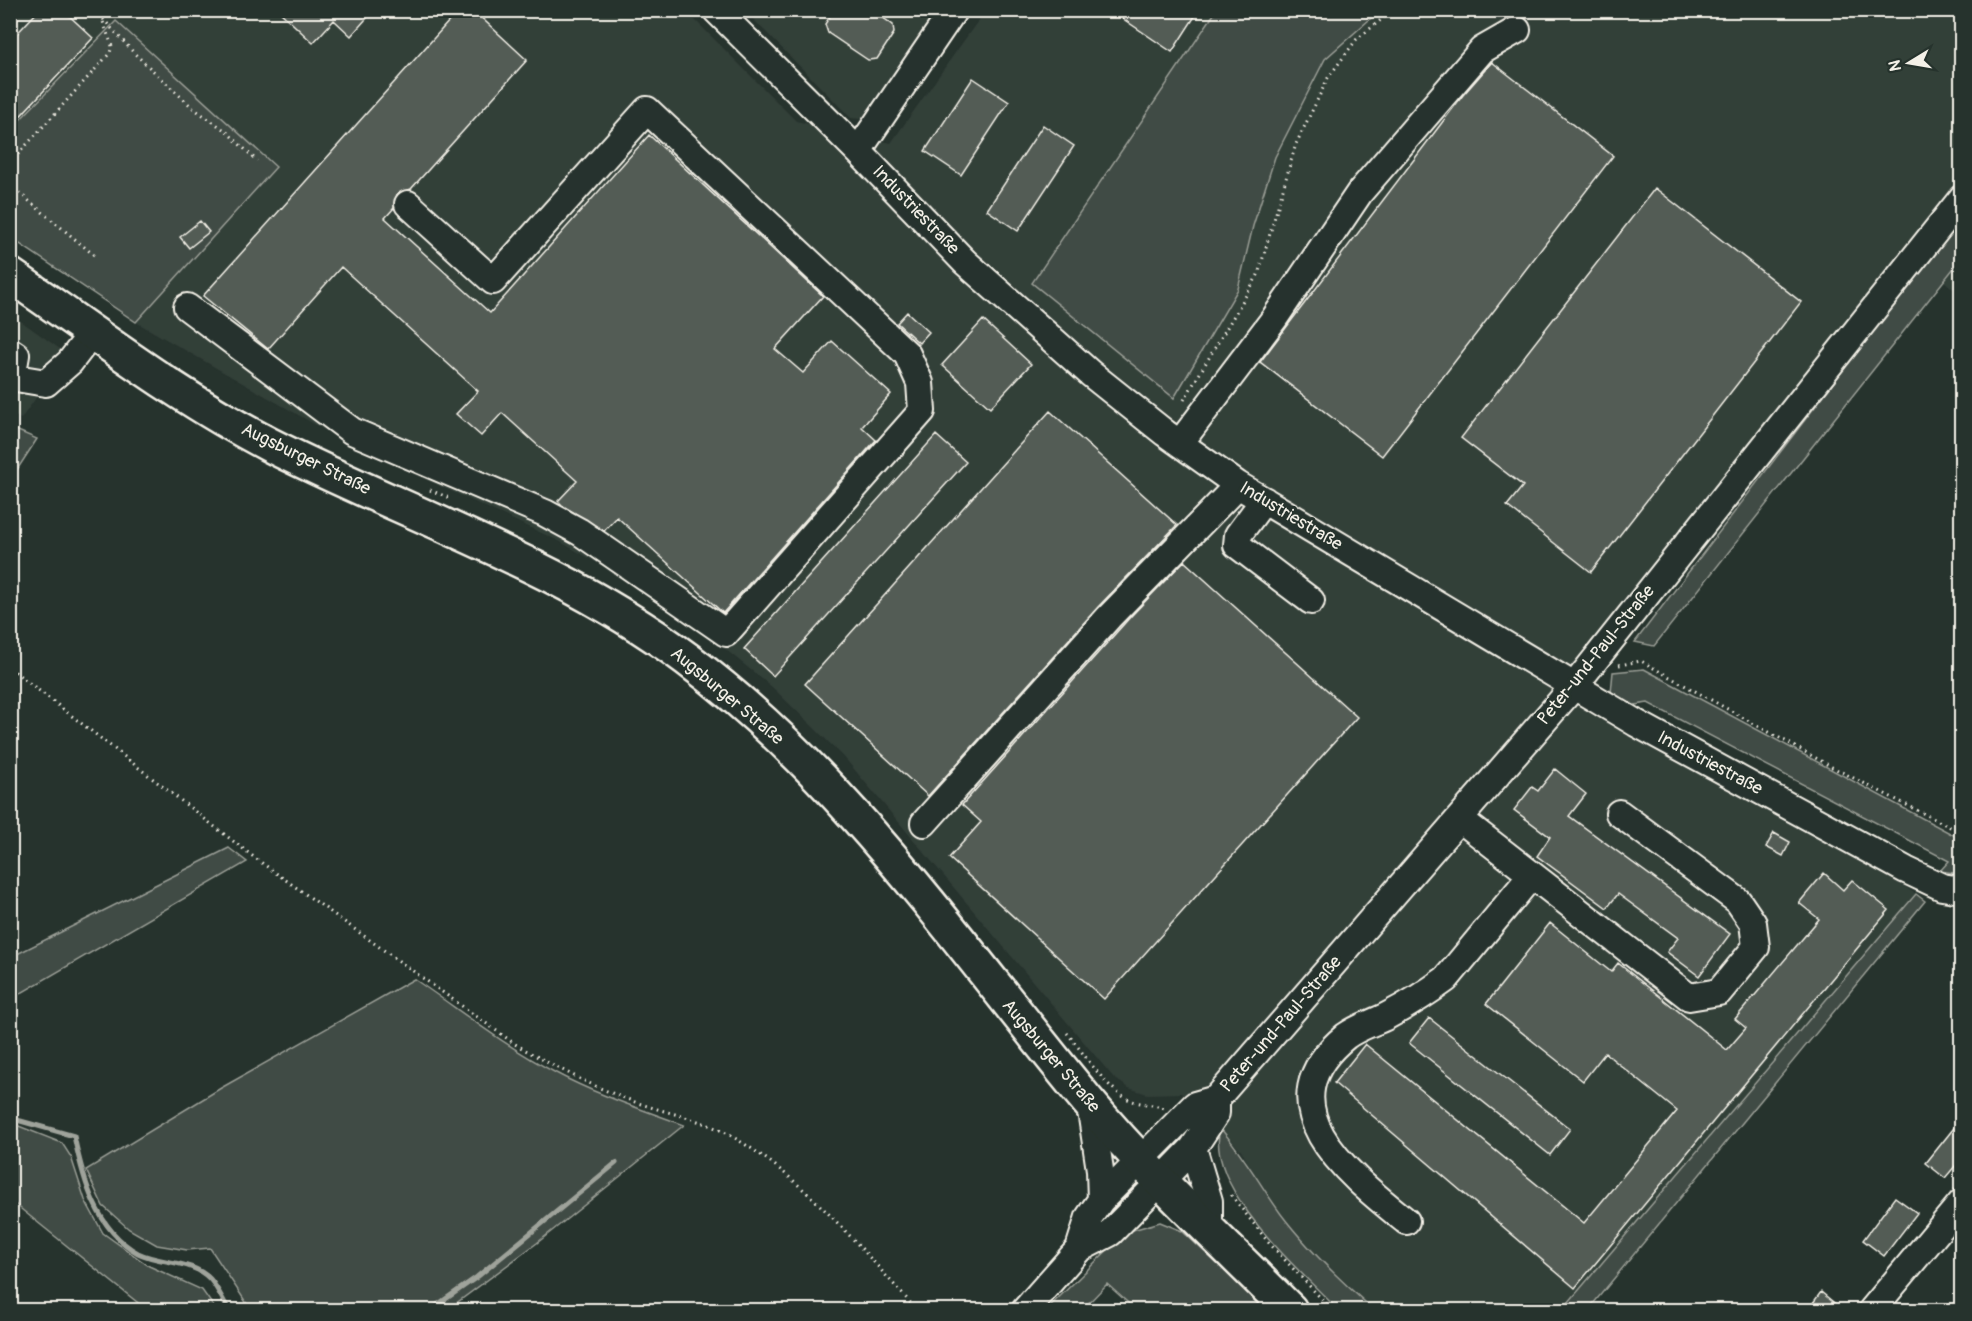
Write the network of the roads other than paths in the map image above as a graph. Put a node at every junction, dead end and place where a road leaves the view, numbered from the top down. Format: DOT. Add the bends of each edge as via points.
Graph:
graph roads {
  1 [pos="716,10"];
  2 [pos="954,10"];
  3 [pos="1517,30"];
  4 [pos="858,151"];
  5 [pos="1962,198"];
  6 [pos="408,204"];
  7 [pos="10,275"];
  8 [pos="187,307"];
  9 [pos="93,332"];
  10 [pos="10,351"];
  11 [pos="11,378"];
  12 [pos="1172,438"];
  13 [pos="1238,485"];
  14 [pos="1264,500"];
  15 [pos="1311,602"];
  16 [pos="1579,678"];
  17 [pos="1619,813"];
  18 [pos="1460,819"];
  19 [pos="924,823"];
  20 [pos="1531,876"];
  21 [pos="1962,890"];
  22 [pos="1216,1099"];
  23 [pos="1090,1104"];
  24 [pos="1193,1148"];
  25 [pos="1150,1171"];
  26 [pos="1101,1200"];
  27 [pos="1962,1202"];
  28 [pos="1406,1221"];
  29 [pos="1209,1230"];
  30 [pos="1079,1249"];
  31 [pos="1025,1311"];
  32 [pos="1290,1311"];
  33 [pos="1872,1311"];
  1 -- 4 [label="street, Industriestraße"];
  2 -- 4 [label="street"];
  3 -- 12 [label="street" via="1482,50 1360,192 1274,319"];
  4 -- 12 [label="street, Industriestraße" via="965,262 1091,374"];
  5 -- 16 [label="street, Peter-und-Paul-Straße"];
  6 -- 8 [label="street" via="493,281 647,110 907,354 920,383 922,411 726,633 580,532 545,513 352,431"];
  7 -- 9 [label="main road, Augsburger Straße"];
  9 -- 11 [label="street" via="70,362 46,383"];
  9 -- 23 [label="main road, Augsburger Straße" via="204,407 270,445 533,564 622,614 689,660 755,715 821,779"];
  10 -- 11 [label="street" via="16,355"];
  12 -- 13 [label="street, Industriestraße"];
  13 -- 14 [label="street, Industriestraße"];
  13 -- 19 [label="street" via="1109,617"];
  14 -- 15 [label="street" via="1238,535 1237,545"];
  14 -- 16 [label="street, Industriestraße"];
  16 -- 18 [label="street, Peter-und-Paul-Straße"];
  16 -- 21 [label="street, Industriestraße" via="1636,723 1906,870"];
  17 -- 20 [label="street" via="1738,901 1753,923 1756,946 1719,992 1689,997"];
  18 -- 20 [label="street"];
  18 -- 22 [label="street, Peter-und-Paul-Straße"];
  20 -- 28 [label="street" via="1446,979 1430,992 1346,1037 1317,1068 1312,1080 1311,1105 1316,1127 1328,1149 1354,1179"];
  22 -- 24 [label="street, Peter-und-Paul-Straße" via="1216,1113"];
  22 -- 25 [label="street, Peter-und-Paul-Straße" via="1195,1105 1181,1118"];
  23 -- 25 [label="main road, Augsburger Straße"];
  23 -- 26 [label="street"];
  24 -- 25 [label="street, Peter-und-Paul-Straße"];
  24 -- 29 [label="street" via="1209,1201"];
  25 -- 26 [label="street"];
  25 -- 29 [label="main road, Augsburger Straße"];
  25 -- 30 [label="street" via="1110,1233"];
  26 -- 30 [label="street" via="1089,1217"];
  27 -- 33 [label="street"];
  29 -- 32 [label="main road, Augsburger Straße"];
  30 -- 31 [label="street"];
}
